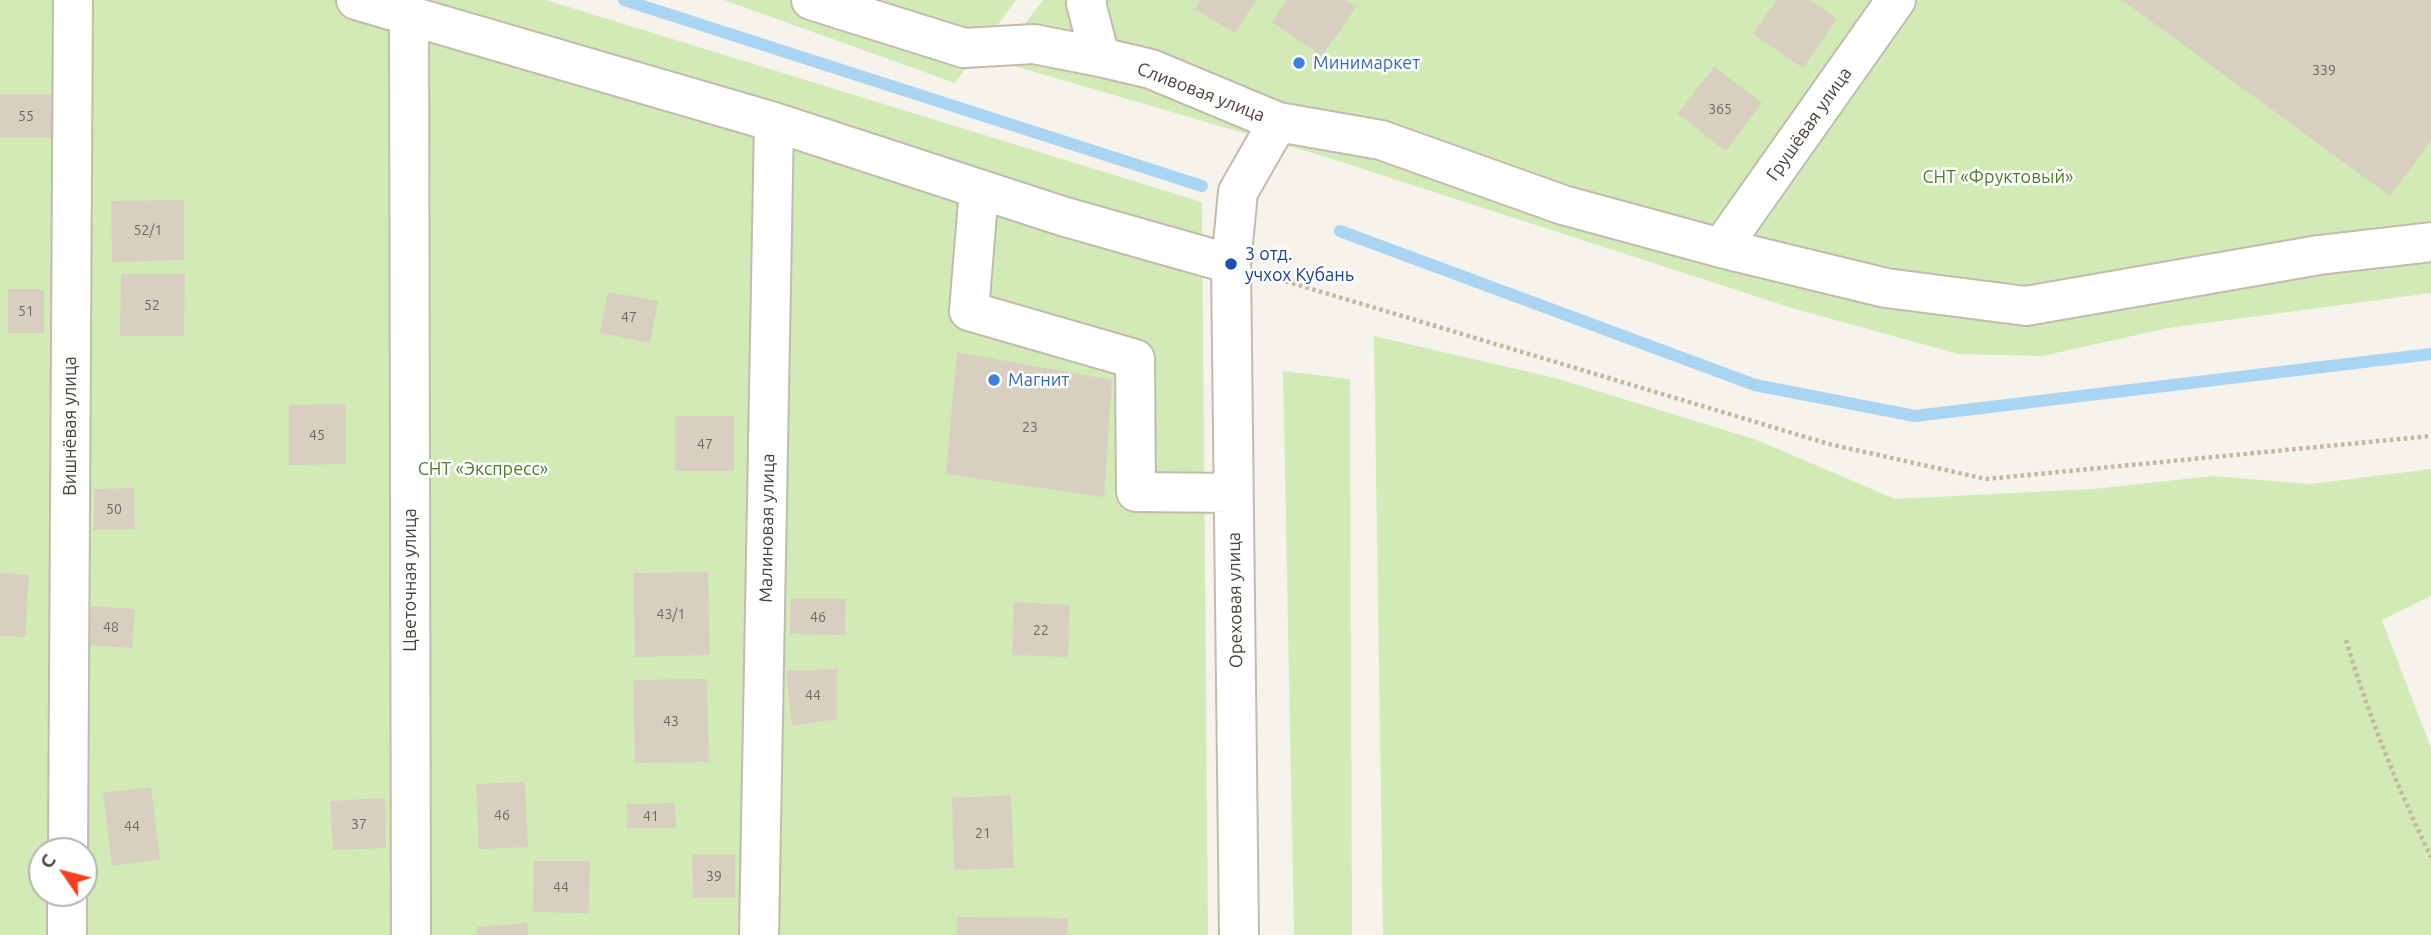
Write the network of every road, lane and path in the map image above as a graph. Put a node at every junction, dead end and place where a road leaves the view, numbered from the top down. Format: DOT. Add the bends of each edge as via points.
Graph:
graph roads {
  1 [pos="73,0"];
  2 [pos="356,0"];
  3 [pos="811,0"];
  4 [pos="1087,0"];
  5 [pos="1896,0"];
  6 [pos="409,15"];
  7 [pos="1100,57"];
  8 [pos="1278,121"];
  9 [pos="774,122"];
  10 [pos="979,189"];
  11 [pos="2431,242"];
  12 [pos="1721,248"];
  13 [pos="1231,264"];
  14 [pos="2431,436"];
  15 [pos="1233,493"];
  16 [pos="2346,640"];
  17 [pos="68,837"];
  18 [pos="2431,857"];
  19 [pos="68,907"];
  20 [pos="67,935"];
  21 [pos="411,935"];
  22 [pos="759,935"];
  23 [pos="1238,935"];
  1 -- 17 [label="street, Вишнёвая улица"];
  2 -- 6 [label="street"];
  3 -- 7 [label="street, Сливовая улица" via="964,48 1034,44"];
  4 -- 7 [label="street"];
  5 -- 12 [label="street, Грушёвая улица"];
  6 -- 9 [label="street"];
  6 -- 21 [label="street, Цветочная улица"];
  7 -- 8 [label="street, Сливовая улица" via="1151,69"];
  8 -- 12 [label="street, Сливовая улица" via="1381,140 1563,205"];
  8 -- 13 [label="street, Ореховая улица" via="1238,192"];
  9 -- 10 [label="street"];
  9 -- 22 [label="street, Малиновая улица"];
  10 -- 13 [label="street"];
  10 -- 15 [label="street" via="970,311 1135,359 1136,492"];
  11 -- 12 [label="street, Сливовая улица" via="2319,255 2026,306 1886,288"];
  13 -- 14 [label="path" via="1829,444 1986,479"];
  13 -- 15 [label="street, Ореховая улица"];
  15 -- 23 [label="street, Ореховая улица"];
  16 -- 18 [label="path" via="2361,692"];
  19 -- 20 [label="street"];
}
